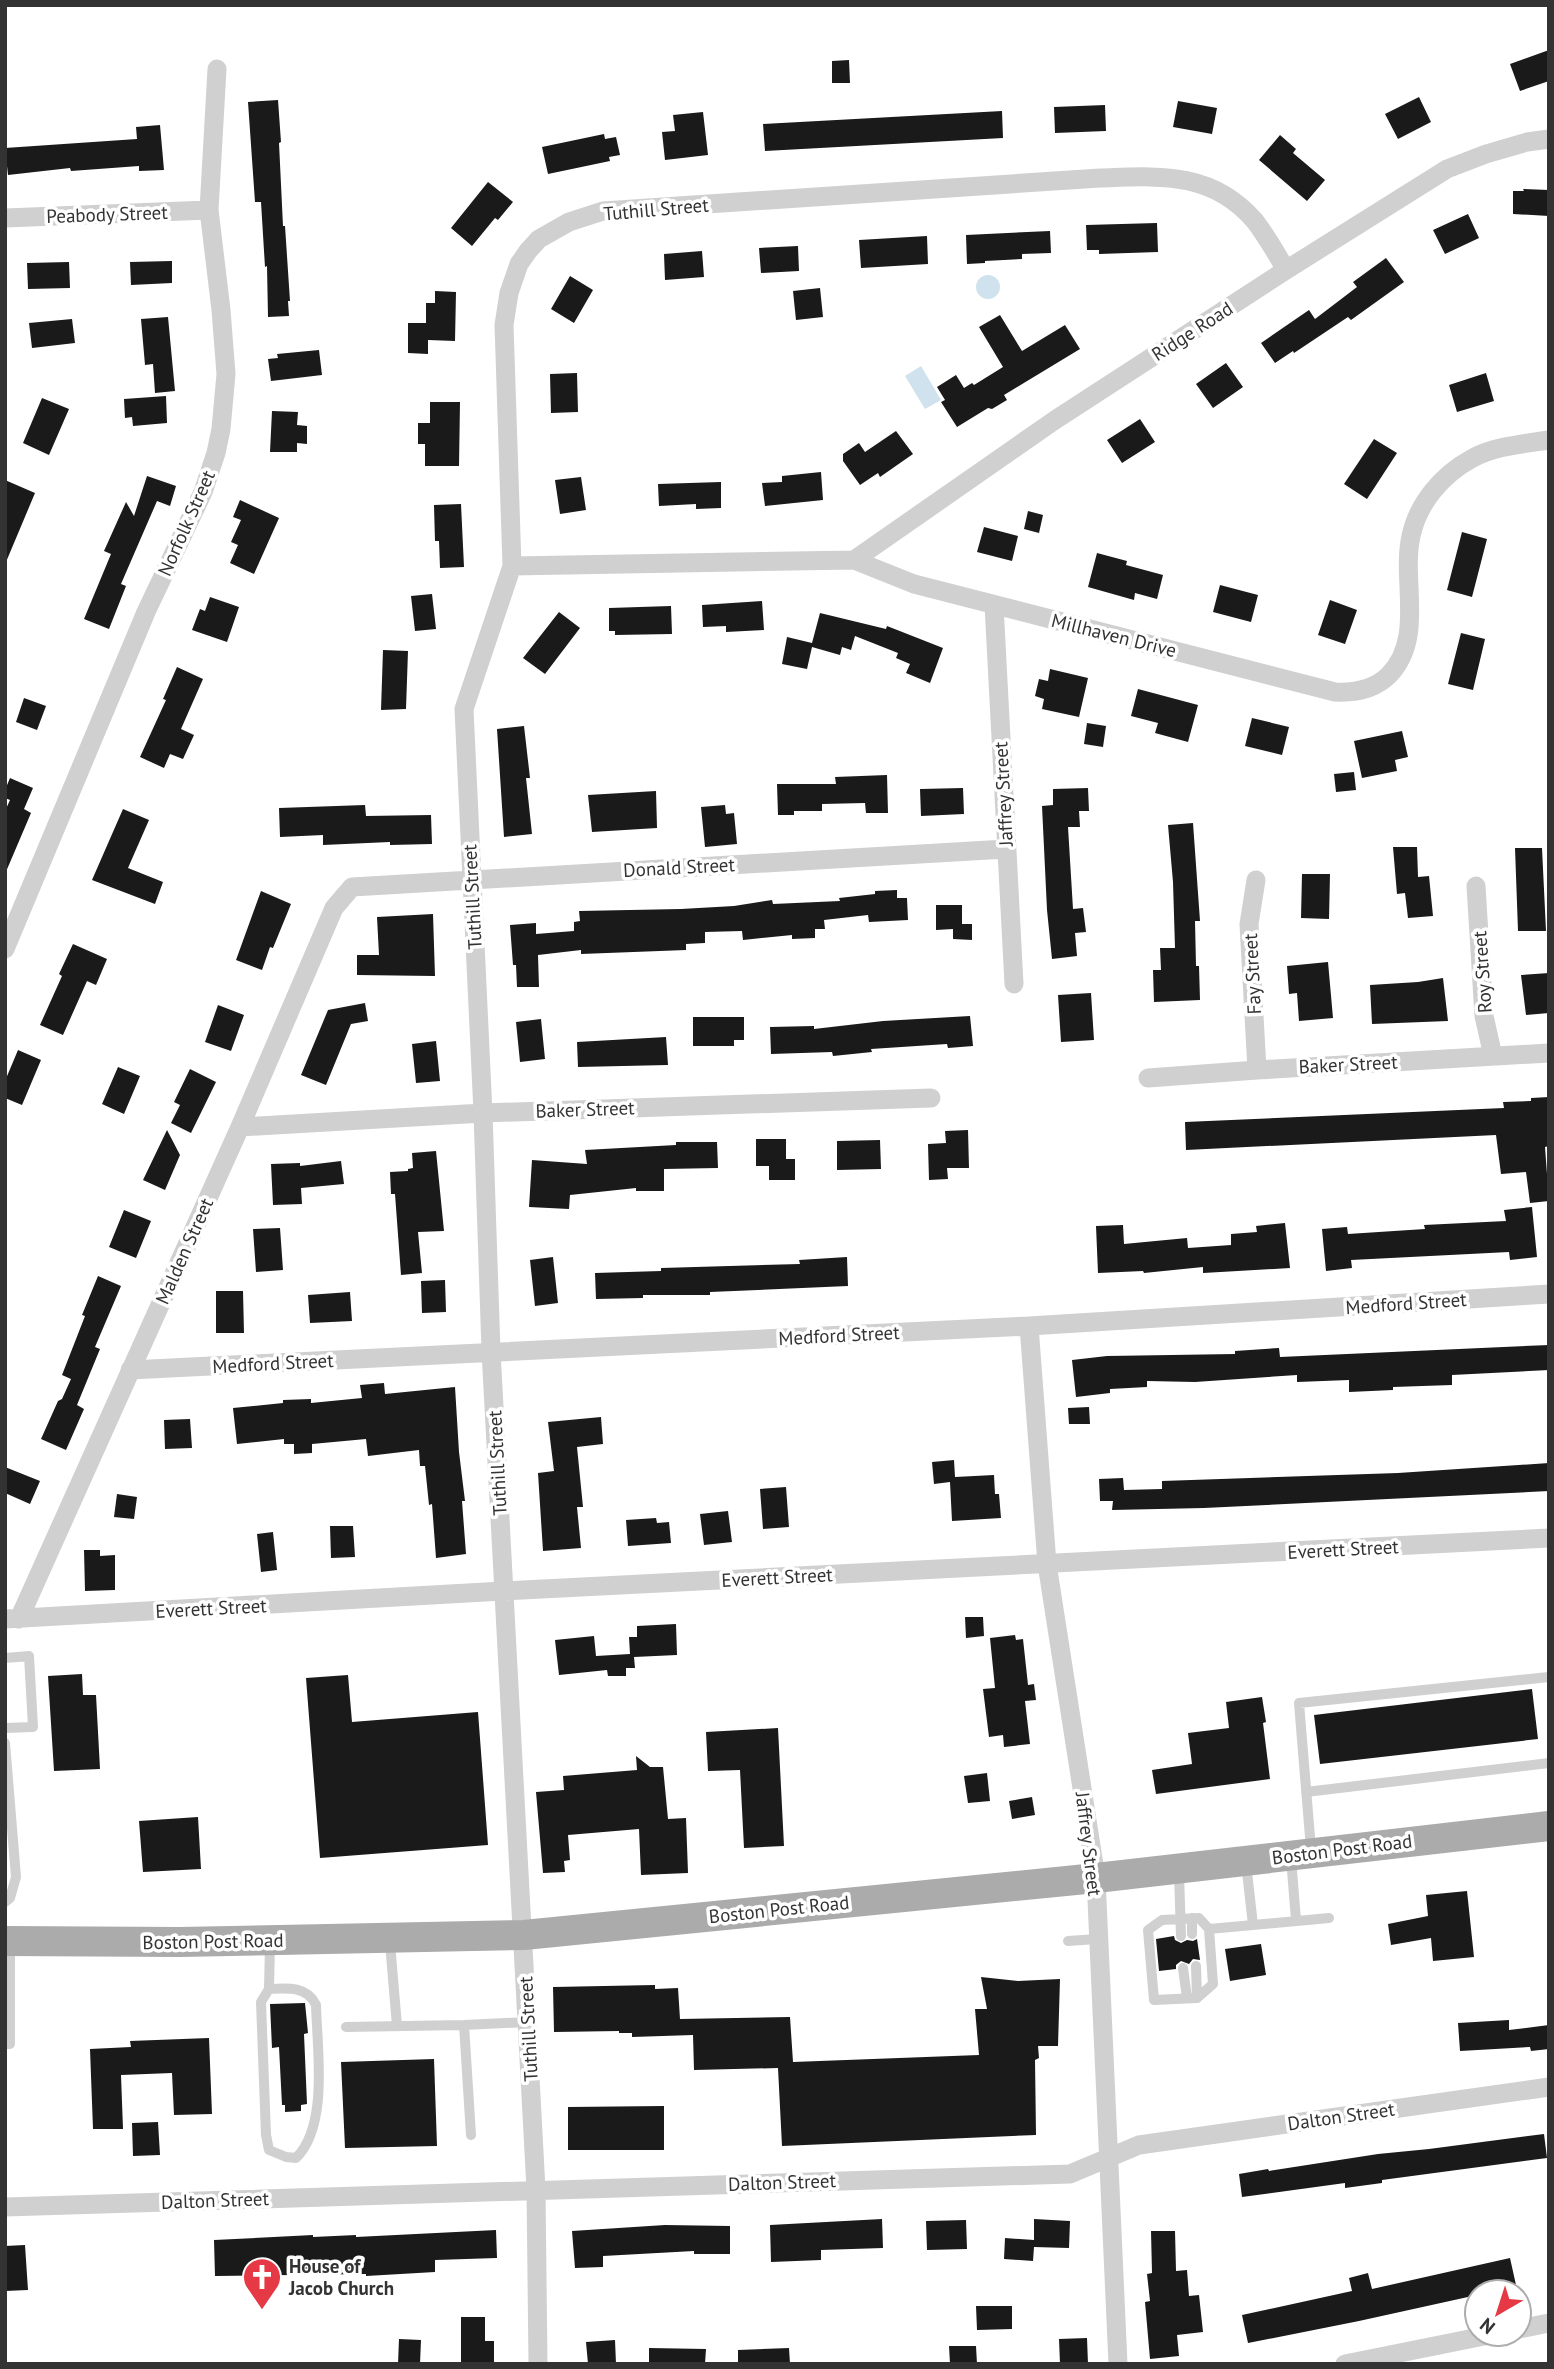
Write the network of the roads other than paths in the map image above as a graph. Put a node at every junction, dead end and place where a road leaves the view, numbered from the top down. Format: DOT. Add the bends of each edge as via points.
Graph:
graph roads {
  1 [pos="216,69"];
  2 [pos="1549,139"];
  3 [pos="209,210"];
  4 [pos="5,218"];
  5 [pos="1286,270"];
  6 [pos="1549,440"];
  7 [pos="854,560"];
  8 [pos="512,566"];
  9 [pos="994,605"];
  10 [pos="1006,849"];
  11 [pos="471,878"];
  12 [pos="1256,880"];
  13 [pos="1476,886"];
  14 [pos="352,887"];
  15 [pos="5,949"];
  16 [pos="1014,984"];
  17 [pos="1549,1053"];
  18 [pos="1493,1056"];
  19 [pos="1257,1070"];
  20 [pos="1148,1078"];
  21 [pos="931,1098"];
  22 [pos="482,1113"];
  23 [pos="240,1126"];
  24 [pos="1549,1294"];
  25 [pos="1029,1326"];
  26 [pos="491,1351"];
  27 [pos="130,1370"];
  28 [pos="1549,1538"];
  29 [pos="1047,1564"];
  30 [pos="503,1591"];
  31 [pos="12,1619"];
  32 [pos="5,1658"];
  33 [pos="1549,1676"];
  34 [pos="5,1728"];
  35 [pos="5,1743"];
  36 [pos="1549,1763"];
  37 [pos="1306,1792"];
  38 [pos="1549,1826"];
  39 [pos="1301,1853"];
  40 [pos="1246,1861"];
  41 [pos="1179,1868"];
  42 [pos="1096,1878"];
  43 [pos="5,1902"];
  44 [pos="1192,1918"];
  45 [pos="1329,1918"];
  46 [pos="1180,1919"];
  47 [pos="1296,1920"];
  48 [pos="1253,1925"];
  49 [pos="1209,1929"];
  50 [pos="524,1935"];
  51 [pos="390,1938"];
  52 [pos="1097,1939"];
  53 [pos="270,1940"];
  54 [pos="8,1941"];
  55 [pos="1068,1941"];
  56 [pos="1196,1966"];
  57 [pos="1183,1968"];
  58 [pos="269,1989"];
  59 [pos="1192,1998"];
  60 [pos="528,2022"];
  61 [pos="464,2025"];
  62 [pos="397,2026"];
  63 [pos="346,2027"];
  64 [pos="5,2044"];
  65 [pos="1549,2087"];
  66 [pos="471,2135"];
  67 [pos="1108,2159"];
  68 [pos="536,2189"];
  69 [pos="5,2207"];
  70 [pos="1463,2340"];
  71 [pos="538,2364"];
  72 [pos="1118,2364"];
  73 [pos="1345,2364"];
  1 -- 3 [label="street, Norfolk Street"];
  2 -- 5 [label="street, Ridge Road" via="1447,169"];
  3 -- 4 [label="street, Peabody Street"];
  3 -- 15 [label="street, Norfolk Street" via="226,374 216,453"];
  5 -- 7 [label="street, Ridge Road" via="1055,420"];
  5 -- 8 [label="street, Tuthill Street" via="1255,221 1240,207 1216,190 1165,176 603,211 569,222 528,251 509,293 504,325"];
  6 -- 9 [label="street, Millhaven Drive" via="1473,457 1454,469 1425,501 1411,536 1409,621 1402,657 1384,680 1360,691 1335,692"];
  7 -- 8 [label="street, Millhaven Drive"];
  7 -- 9 [label="street, Millhaven Drive" via="914,584"];
  8 -- 11 [label="street, Tuthill Street" via="464,709"];
  9 -- 10 [label="street, Jaffrey Street"];
  10 -- 11 [label="street, Donald Street"];
  10 -- 16 [label="street, Jaffrey Street"];
  11 -- 14 [label="street, Donald Street"];
  11 -- 22 [label="street, Tuthill Street"];
  12 -- 19 [label="street, Fay Street" via="1249,924"];
  13 -- 18 [label="street, Roy Street" via="1484,1016"];
  14 -- 23 [label="street, Malden Street" via="334,908"];
  17 -- 18 [label="street, Baker Street"];
  18 -- 19 [label="street, Baker Street"];
  19 -- 20 [label="street, Baker Street"];
  21 -- 22 [label="street, Baker Street"];
  22 -- 23 [label="street, Baker Street"];
  22 -- 26 [label="street, Tuthill Street"];
  23 -- 27 [label="street, Malden Street"];
  24 -- 25 [label="street, Medford Street"];
  25 -- 26 [label="street, Medford Street"];
  25 -- 29 [label="street, Jaffrey Street"];
  26 -- 27 [label="street, Medford Street"];
  26 -- 30 [label="street, Tuthill Street"];
  27 -- 31 [label="street, Malden Street"];
  28 -- 29 [label="street, Everett Street"];
  29 -- 30 [label="street, Everett Street"];
  29 -- 42 [label="street, Jaffrey Street"];
  30 -- 31 [label="street, Everett Street"];
  30 -- 50 [label="street, Tuthill Street"];
  32 -- 34 [label="lane" via="29,1656 33,1727"];
  33 -- 37 [label="lane" via="1299,1703"];
  35 -- 43 [label="lane" via="16,1877"];
  36 -- 37 [label="lane"];
  37 -- 39 [label="lane"];
  38 -- 39 [label="main road, Boston Post Road"];
  39 -- 40 [label="main road, Boston Post Road"];
  39 -- 47 [label="lane"];
  40 -- 41 [label="main road, Boston Post Road"];
  40 -- 48 [label="lane"];
  41 -- 42 [label="main road, Boston Post Road"];
  41 -- 46 [label="lane"];
  42 -- 50 [label="main road, Boston Post Road"];
  42 -- 52 [label="street, Jaffrey Street"];
  44 -- 46 [label="lane"];
  44 -- 46 [label="lane" via="1187,1935"];
  44 -- 49 [label="lane" via="1199,1918"];
  45 -- 47 [label="lane"];
  46 -- 59 [label="lane" via="1162,1920 1148,1930 1154,2000"];
  47 -- 48 [label="lane"];
  48 -- 49 [label="lane"];
  49 -- 59 [label="lane" via="1213,1984"];
  50 -- 51 [label="main road, Boston Post Road"];
  50 -- 60 [label="street, Tuthill Street"];
  51 -- 53 [label="main road, Boston Post Road"];
  51 -- 62 [label="lane"];
  52 -- 55 [label="lane"];
  52 -- 67 [label="street, Jaffrey Street"];
  53 -- 54 [label="main road, Boston Post Road"];
  53 -- 58 [label="lane"];
  54 -- 64 [label="lane" via="10,2044"];
  56 -- 59 [label="lane"];
  57 -- 59 [label="lane"];
  58 -- 58 [label="lane" via="261,2002 266,2136 269,2150 296,2158 309,2140 318,2103 316,2005 300,1990"];
  60 -- 61 [label="lane"];
  60 -- 68 [label="street, Tuthill Street"];
  61 -- 62 [label="lane"];
  61 -- 66 [label="lane"];
  62 -- 63 [label="lane"];
  65 -- 67 [label="street, Dalton Street" via="1139,2145"];
  67 -- 68 [label="street, Dalton Street" via="1070,2174"];
  67 -- 72 [label="street, Jaffrey Street"];
  68 -- 69 [label="street, Dalton Street"];
  68 -- 71 [label="street, Tuthill Street"];
  70 -- 73 [label="street"];
}
